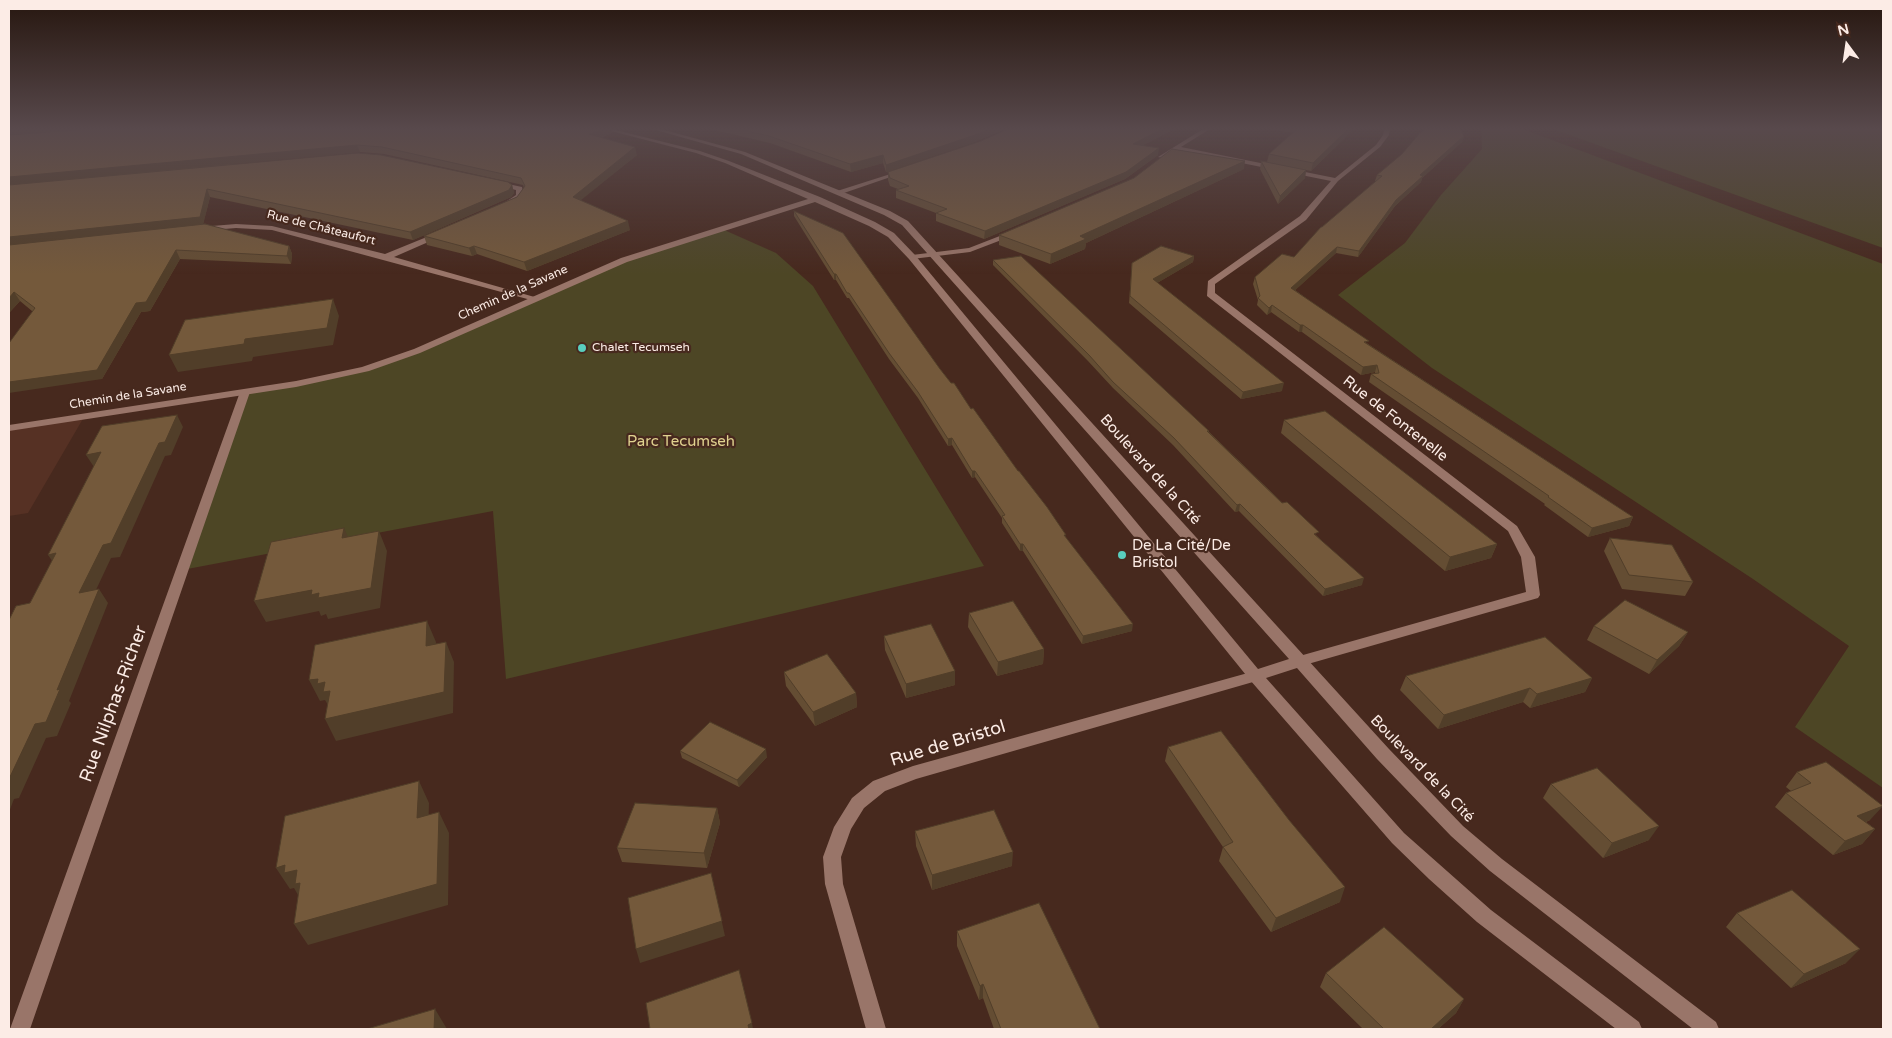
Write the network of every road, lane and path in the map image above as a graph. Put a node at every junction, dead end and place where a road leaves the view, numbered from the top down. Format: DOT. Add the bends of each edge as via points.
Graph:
graph roads {
  1 [pos="762,177"];
  2 [pos="802,177"];
  3 [pos="884,177"];
  4 [pos="1323,177"];
  5 [pos="1339,177"];
  6 [pos="485,180"];
  7 [pos="1336,180"];
  8 [pos="838,192"];
  9 [pos="814,200"];
  10 [pos="506,205"];
  11 [pos="192,230"];
  12 [pos="1020,230"];
  13 [pos="446,231"];
  14 [pos="934,255"];
  15 [pos="386,257"];
  16 [pos="912,257"];
  17 [pos="534,298"];
  18 [pos="245,392"];
  19 [pos="9,428"];
  20 [pos="1301,662"];
  21 [pos="1255,676"];
  22 [pos="20,1029"];
  23 [pos="876,1029"];
  24 [pos="1632,1029"];
  25 [pos="1709,1029"];
  1 -- 9 [label="street"];
  2 -- 8 [label="street, Boulevard de la Cité"];
  3 -- 8 [label="street, Chemin de la Savane"];
  4 -- 7 [label="street"];
  5 -- 7 [label="street, Rue de Fontenelle"];
  6 -- 10 [label="street" via="519,189 520,196"];
  7 -- 20 [label="street, Rue de Fontenelle" via="1297,224 1211,283 1210,294 1513,529 1528,558 1533,595"];
  8 -- 9 [label="street, Chemin de la Savane"];
  8 -- 14 [label="street, Boulevard de la Cité" via="905,223"];
  9 -- 16 [label="street" via="882,228"];
  9 -- 17 [label="street, Chemin de la Savane" via="624,260"];
  11 -- 15 [label="street, Rue de Châteaufort" via="262,226"];
  12 -- 14 [label="street" via="982,247"];
  13 -- 15 [label="street"];
  14 -- 16 [label="street"];
  14 -- 20 [label="street, Boulevard de la Cité"];
  15 -- 17 [label="street, Rue de Châteaufort"];
  16 -- 21 [label="street"];
  17 -- 18 [label="street, Chemin de la Savane" via="383,363 337,376"];
  18 -- 19 [label="street, Chemin de la Savane"];
  18 -- 22 [label="street, Rue Nilphas-Richer"];
  20 -- 21 [label="street, Rue de Bristol"];
  20 -- 25 [label="street, Boulevard de la Cité" via="1457,831 1496,865"];
  21 -- 23 [label="street, Rue de Bristol" via="913,773 879,786 858,803 843,826 832,857 834,884"];
  21 -- 24 [label="street" via="1398,838 1435,873 1484,916"];
}
